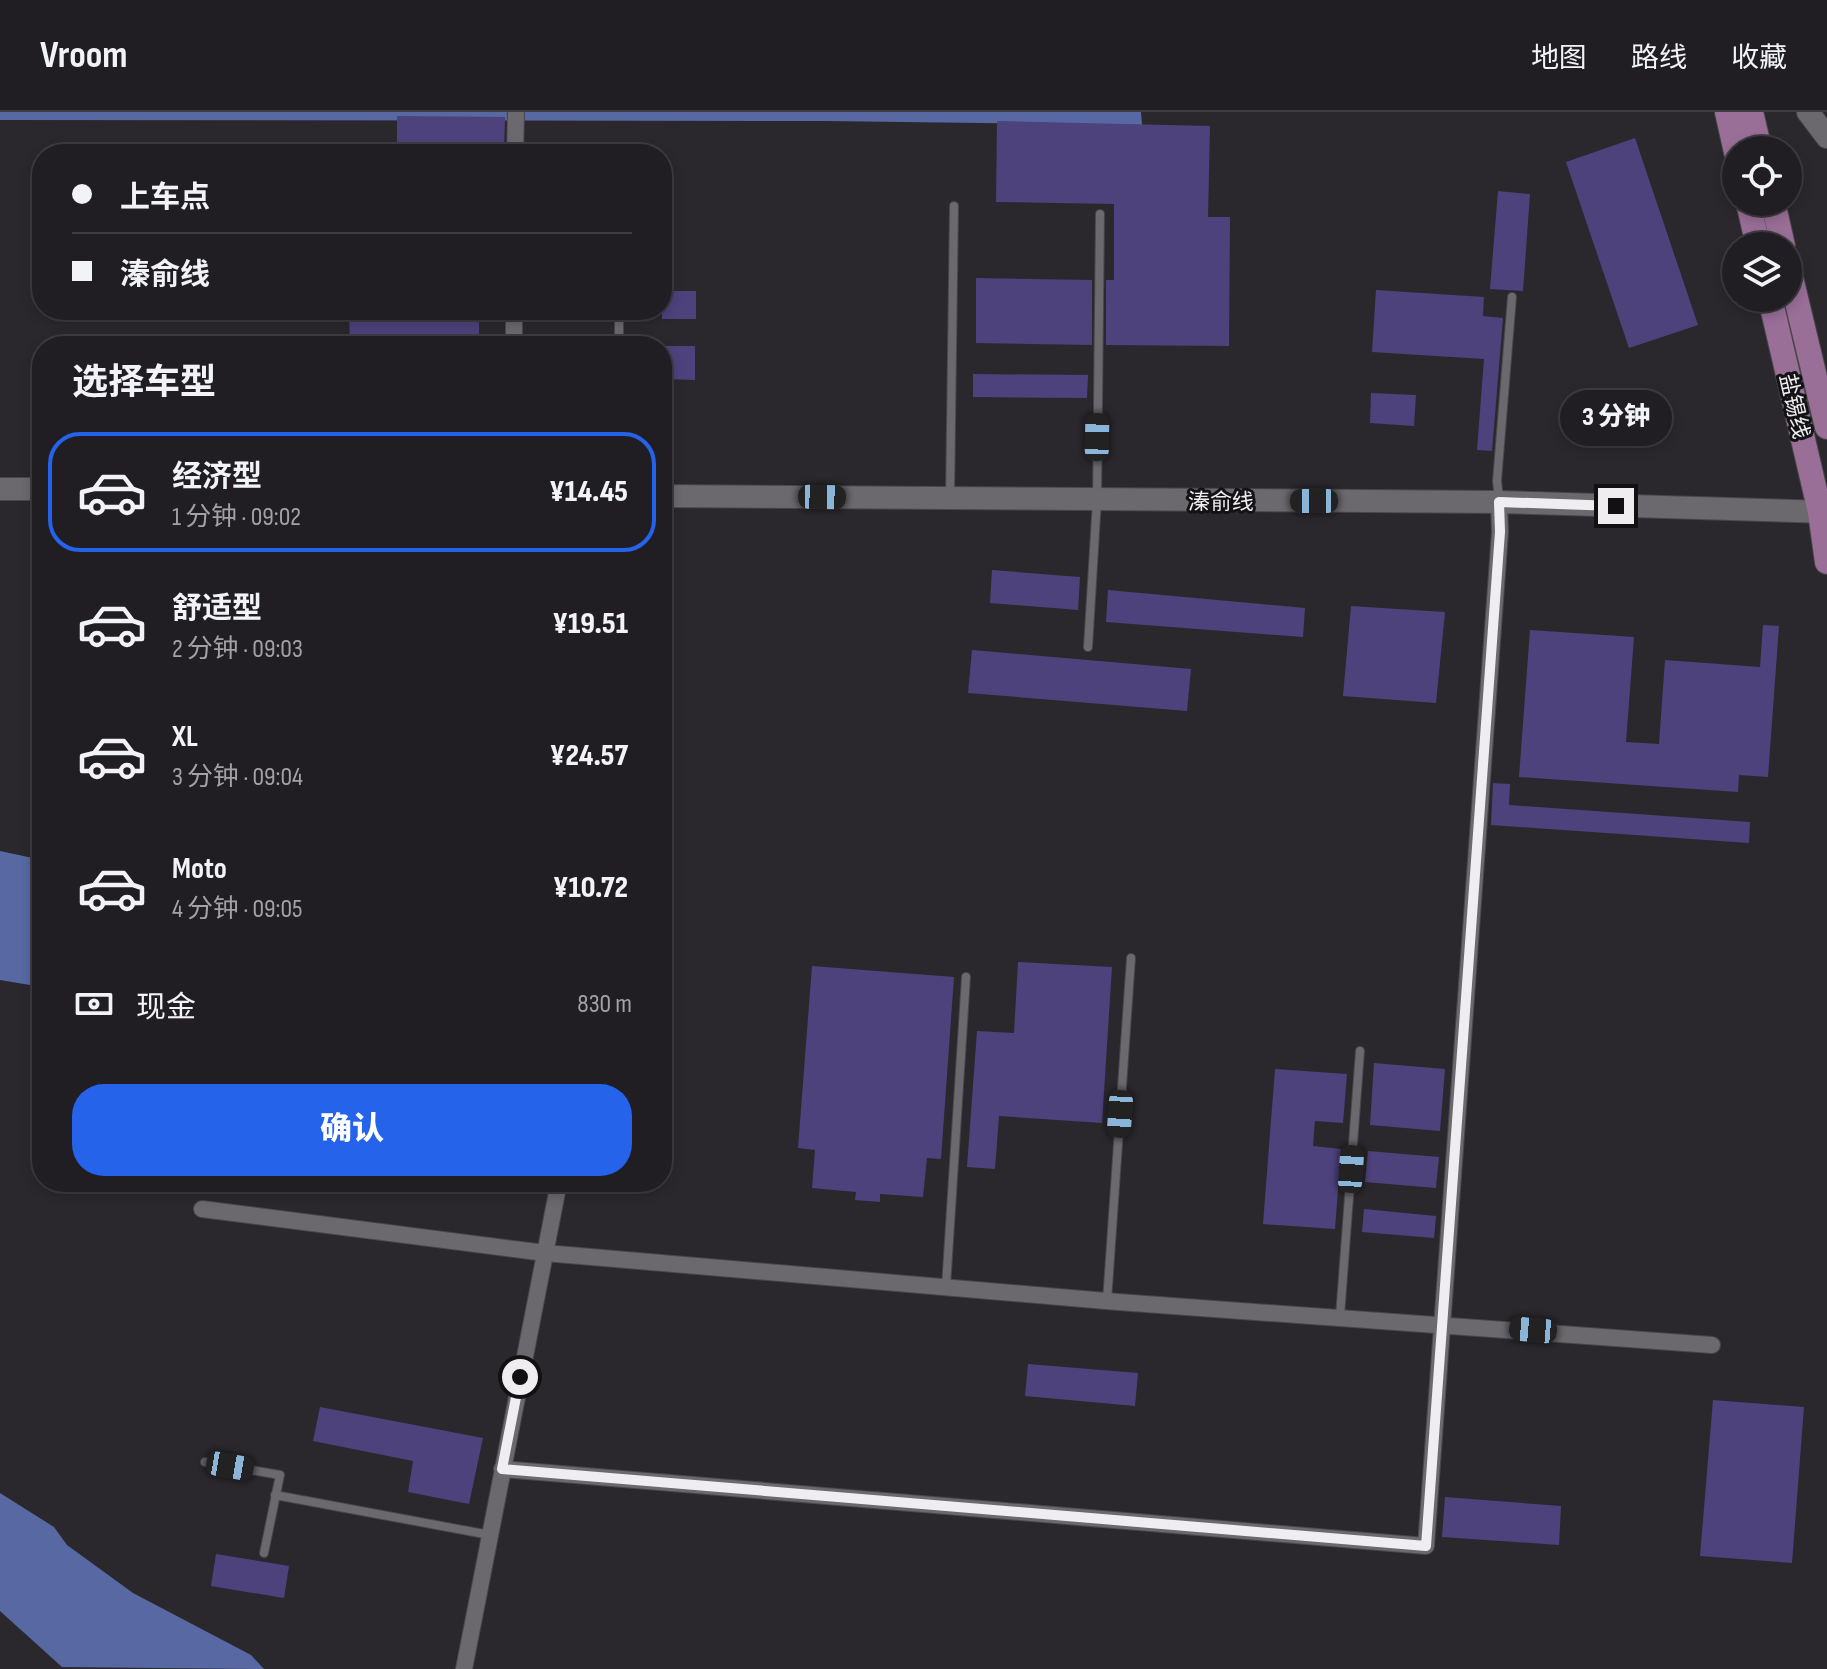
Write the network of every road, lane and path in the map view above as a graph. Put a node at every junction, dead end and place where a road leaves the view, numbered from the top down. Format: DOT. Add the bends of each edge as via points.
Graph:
graph roads {
  1 [pos="516,112"];
  2 [pos="1727,112"];
  3 [pos="1751,112"];
  4 [pos="1808,112"];
  5 [pos="1732,136"];
  6 [pos="1757,136"];
  7 [pos="1827,137"];
  8 [pos="515,144"];
  9 [pos="954,206"];
  10 [pos="1100,214"];
  11 [pos="1512,297"];
  12 [pos="1774,312"];
  13 [pos="1799,312"];
  14 [pos="1827,427"];
  15 [pos="0,489"];
  16 [pos="32,489"];
  17 [pos="672,496"];
  18 [pos="950,499"];
  19 [pos="1097,500"];
  20 [pos="1499,502"];
  21 [pos="1824,512"];
  22 [pos="1827,562"];
  23 [pos="1088,647"];
  24 [pos="1131,958"];
  25 [pos="966,977"];
  26 [pos="1360,1051"];
  27 [pos="557,1192"];
  28 [pos="202,1209"];
  29 [pos="545,1253"];
  30 [pos="946,1287"];
  31 [pos="1107,1301"];
  32 [pos="1340,1316"];
  33 [pos="1443,1323"];
  34 [pos="1712,1345"];
  35 [pos="205,1462"];
  36 [pos="502,1469"];
  37 [pos="275,1495"];
  38 [pos="490,1535"];
  39 [pos="264,1553"];
  40 [pos="464,1669"];
  1 -- 8 [label="street"];
  2 -- 5 [label="main road"];
  3 -- 6 [label="main road"];
  4 -- 7 [label="main road"];
  9 -- 18 [label="lane"];
  10 -- 19 [label="lane"];
  11 -- 20 [label="lane"];
  12 -- 21 [label="main road, 盐锡线"];
  13 -- 14 [label="main road, 盐锡线"];
  15 -- 16 [label="main road"];
  17 -- 18 [label="main road, 溱俞线"];
  18 -- 19 [label="main road, 溱俞线"];
  19 -- 20 [label="main road, 溱俞线"];
  19 -- 23 [label="lane"];
  20 -- 21 [label="main road, 溱俞线"];
  20 -- 33 [label="street"];
  21 -- 22 [label="main road, 盐锡线"];
  24 -- 31 [label="lane"];
  25 -- 30 [label="lane"];
  26 -- 32 [label="lane"];
  27 -- 29 [label="street"];
  28 -- 29 [label="street"];
  29 -- 30 [label="street"];
  29 -- 36 [label="street"];
  30 -- 31 [label="street"];
  31 -- 32 [label="street"];
  32 -- 33 [label="street"];
  33 -- 34 [label="street"];
  33 -- 36 [label="street" via="1426,1546"];
  35 -- 37 [label="lane" via="280,1475"];
  36 -- 38 [label="street"];
  37 -- 38 [label="lane"];
  37 -- 39 [label="lane"];
  38 -- 40 [label="street"];
}
